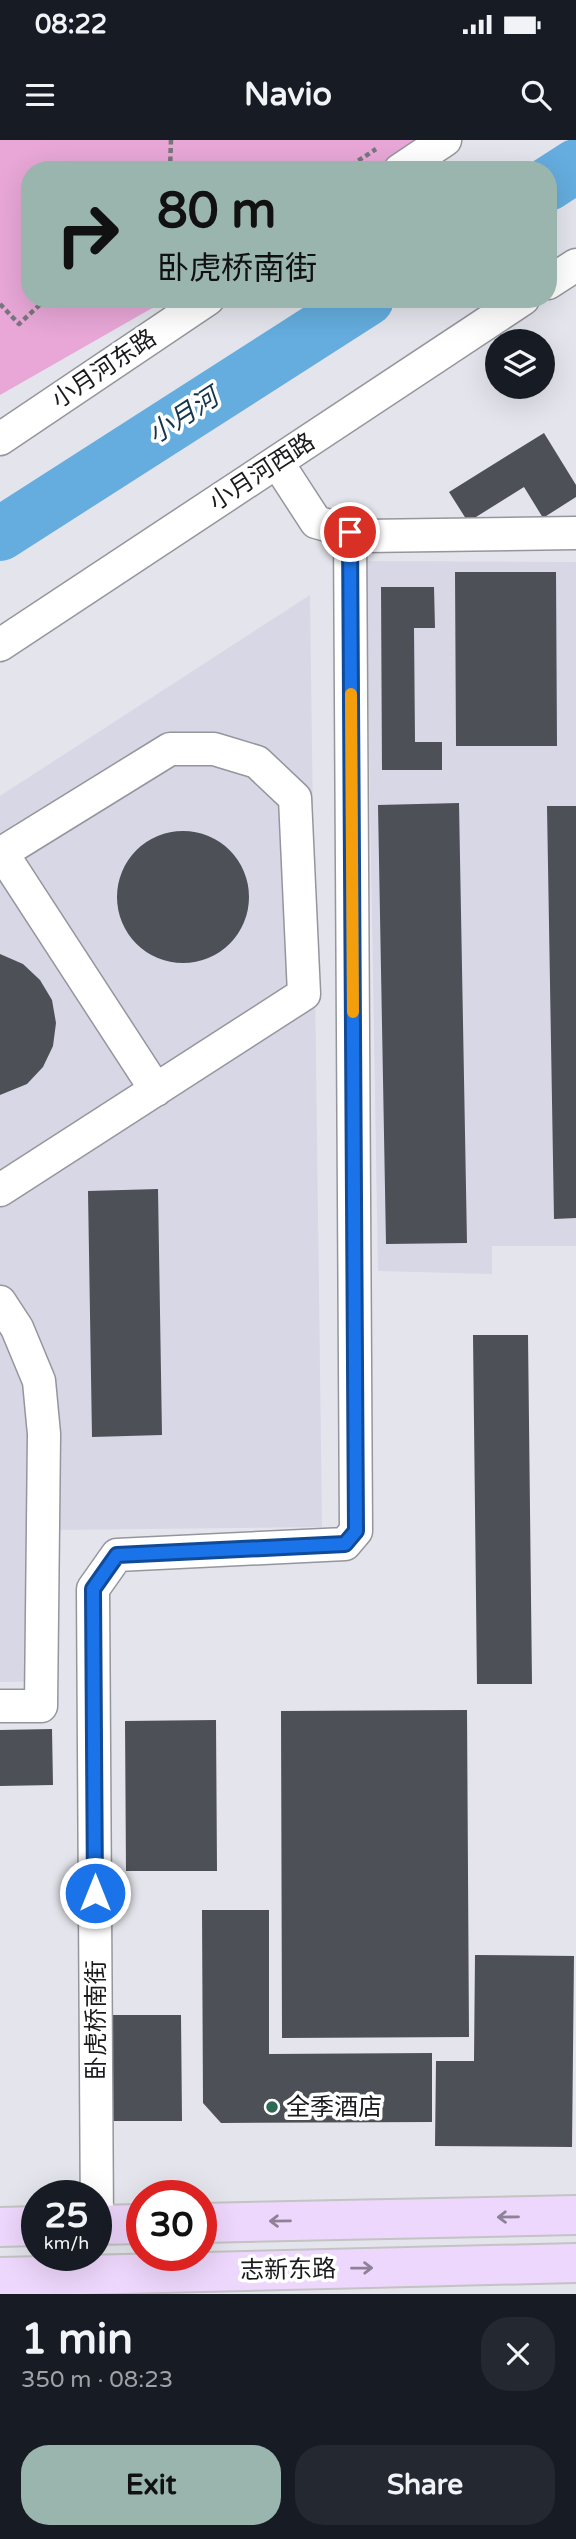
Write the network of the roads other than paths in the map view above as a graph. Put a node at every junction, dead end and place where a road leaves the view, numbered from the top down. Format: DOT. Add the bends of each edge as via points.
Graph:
graph roads {
  1 [pos="445,140"];
  2 [pos="414,161"];
  3 [pos="576,264"];
  4 [pos="557,277"];
  5 [pos="195,308"];
  6 [pos="509,308"];
  7 [pos="0,439"];
  8 [pos="277,462"];
  9 [pos="350,532"];
  10 [pos="576,533"];
  11 [pos="0,645"];
  12 [pos="1,854"];
  13 [pos="156,1090"];
  14 [pos="0,1190"];
  15 [pos="0,1302"];
  16 [pos="0,1706"];
  17 [pos="97,2180"];
  18 [pos="576,2215"];
  19 [pos="217,2223"];
  20 [pos="21,2226"];
  21 [pos="0,2227"];
  22 [pos="576,2263"];
  23 [pos="0,2277"];
  24 [pos="318,2282"];
  1 -- 2 [label="street"];
  3 -- 4 [label="street"];
  5 -- 7 [label="street, 小月河东路"];
  6 -- 8 [label="street, 小月河西路"];
  8 -- 9 [label="street" via="316,522"];
  8 -- 11 [label="street, 小月河西路"];
  9 -- 10 [label="street" via="365,536"];
  9 -- 17 [label="street, 卧虎桥南街" via="356,1531 345,1544 117,1555 93,1589"];
  12 -- 13 [label="street"];
  12 -- 13 [label="street" via="170,749 214,748 257,762 295,798 304,994"];
  13 -- 14 [label="street"];
  15 -- 16 [label="street" via="17,1328 39,1381 44,1434 41,1706"];
  18 -- 19 [label="main road, 志新东路, one-way"];
  20 -- 21 [label="main road"];
  24 -- 22 [label="main road, 志新东路, one-way"];
  23 -- 24 [label="main road, 志新东路"];
}
